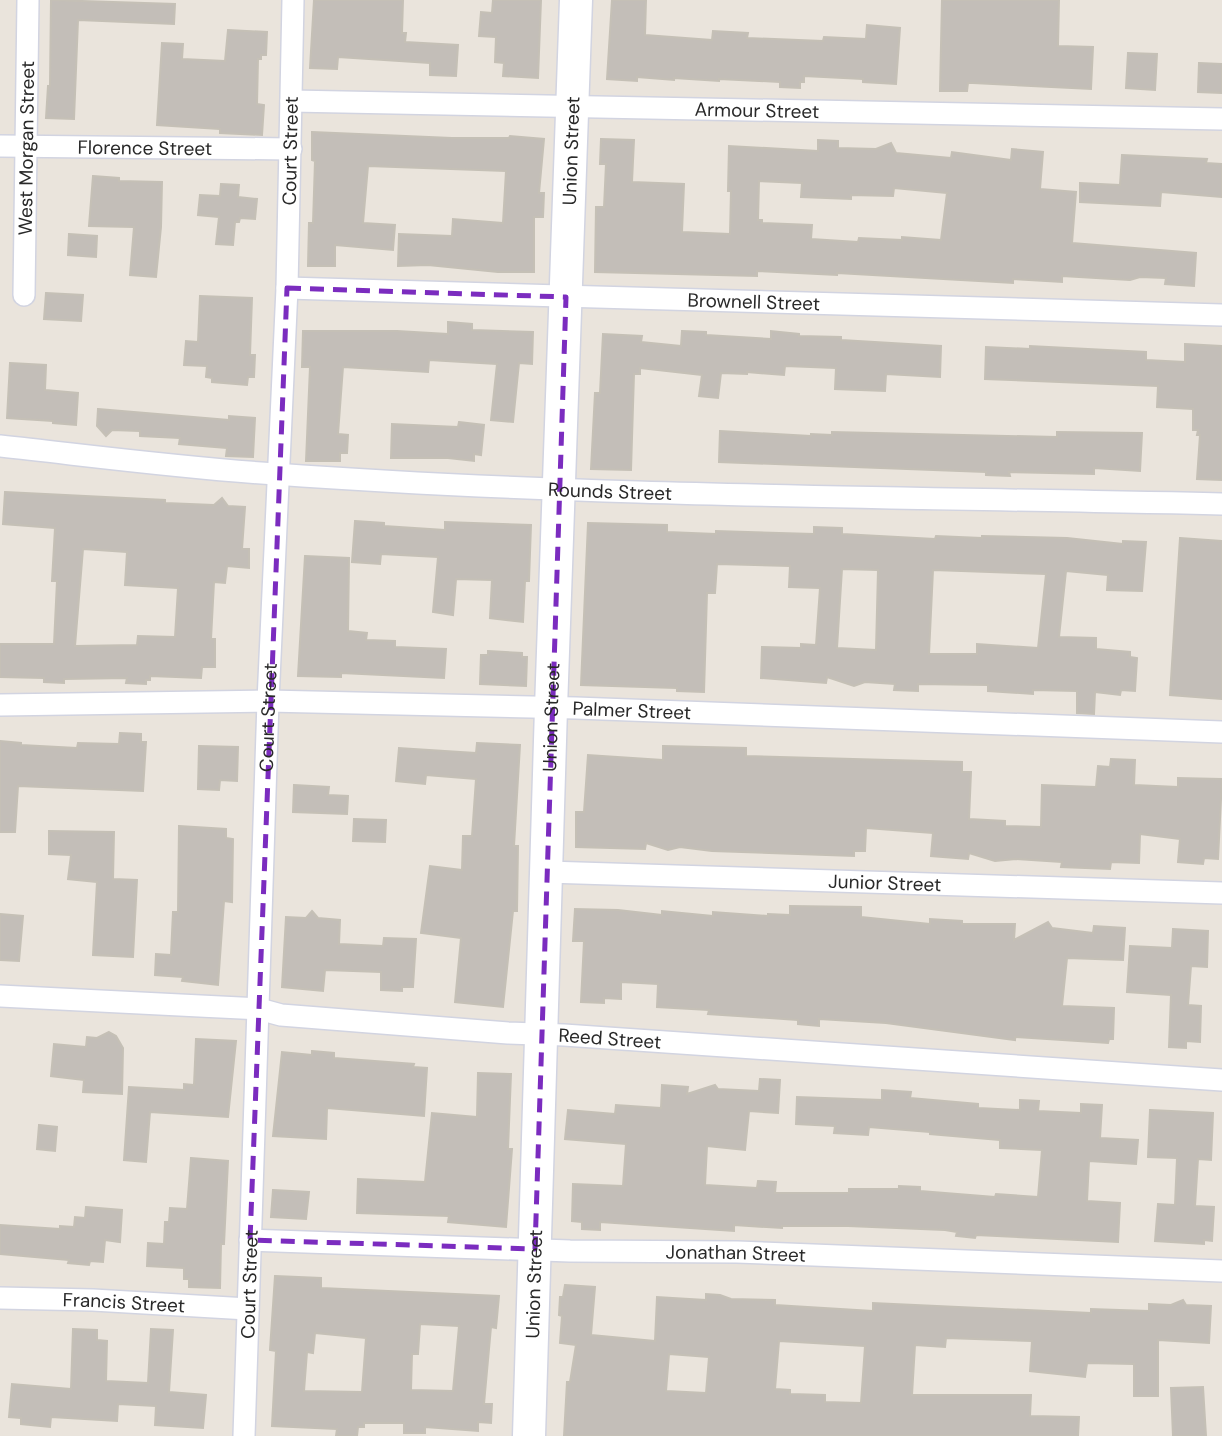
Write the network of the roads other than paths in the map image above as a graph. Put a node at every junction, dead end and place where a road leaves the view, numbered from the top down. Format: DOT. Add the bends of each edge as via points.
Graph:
graph roads {
  1 [pos="27,0"];
  2 [pos="293,0"];
  3 [pos="576,0"];
  4 [pos="292,101"];
  5 [pos="573,106"];
  6 [pos="1222,119"];
  7 [pos="0,146"];
  8 [pos="24,146"];
  9 [pos="291,149"];
  10 [pos="287,288"];
  11 [pos="24,295"];
  12 [pos="566,297"];
  13 [pos="1222,315"];
  14 [pos="0,446"];
  15 [pos="277,474"];
  16 [pos="560,489"];
  17 [pos="1222,504"];
  18 [pos="268,701"];
  19 [pos="0,705"];
  20 [pos="551,708"];
  21 [pos="1222,732"];
  22 [pos="547,872"];
  23 [pos="1222,894"];
  24 [pos="0,996"];
  25 [pos="258,1009"];
  26 [pos="543,1034"];
  27 [pos="1222,1080"];
  28 [pos="250,1240"];
  29 [pos="535,1249"];
  30 [pos="1222,1271"];
  31 [pos="0,1298"];
  32 [pos="247,1309"];
  33 [pos="244,1436"];
  34 [pos="530,1436"];
  1 -- 8 [label="street, West Morgan Street"];
  2 -- 4 [label="street, Court Street"];
  3 -- 5 [label="main road, Union Street"];
  4 -- 5 [label="street, Armour Street"];
  4 -- 9 [label="street, Court Street"];
  5 -- 6 [label="street, Armour Street"];
  5 -- 12 [label="main road, Union Street"];
  7 -- 8 [label="street, Florence Street"];
  8 -- 9 [label="street, Florence Street"];
  8 -- 11 [label="street, West Morgan Street"];
  9 -- 10 [label="street, Court Street"];
  10 -- 12 [label="street, Brownell Street"];
  10 -- 15 [label="street, Court Street"];
  12 -- 13 [label="street, Brownell Street"];
  12 -- 16 [label="main road, Union Street"];
  14 -- 15 [label="street, Rounds Street"];
  15 -- 16 [label="street, Rounds Street"];
  15 -- 18 [label="street, Court Street"];
  16 -- 17 [label="street, Rounds Street"];
  16 -- 20 [label="main road, Union Street"];
  18 -- 19 [label="street, Palmer Street"];
  18 -- 20 [label="street, Palmer Street"];
  18 -- 25 [label="street, Court Street"];
  20 -- 21 [label="street, Palmer Street"];
  20 -- 22 [label="main road, Union Street"];
  22 -- 23 [label="street, Junior Street"];
  22 -- 26 [label="main road, Union Street"];
  24 -- 25 [label="street, Reed Street"];
  25 -- 26 [label="street, Reed Street" via="281,1015"];
  25 -- 28 [label="street, Court Street"];
  26 -- 27 [label="street, Reed Street"];
  26 -- 29 [label="main road, Union Street"];
  28 -- 29 [label="street, Jonathan Street"];
  28 -- 32 [label="street, Court Street"];
  29 -- 30 [label="street, Jonathan Street"];
  29 -- 34 [label="main road, Union Street"];
  31 -- 32 [label="street, Francis Street"];
  32 -- 33 [label="street, Court Street"];
}
